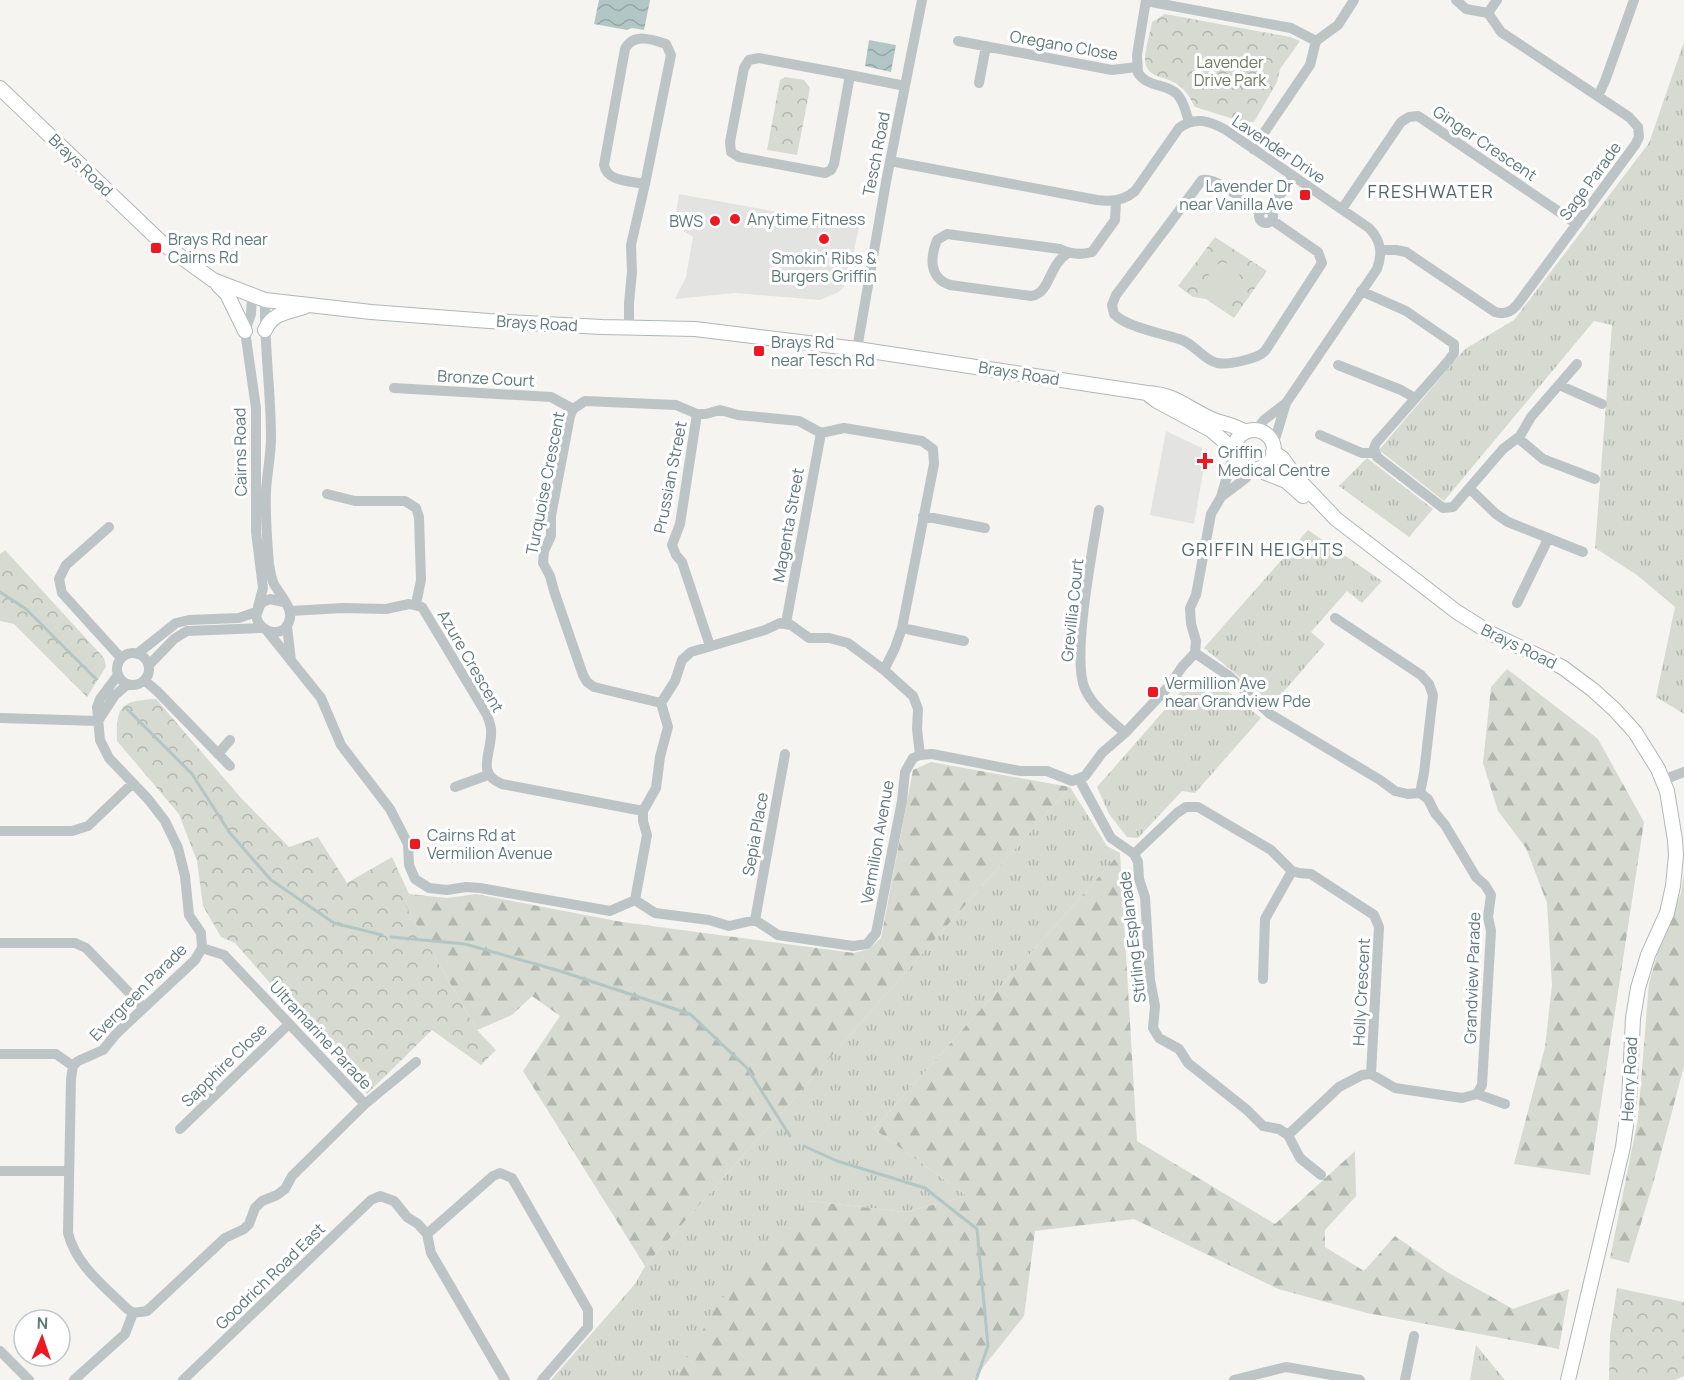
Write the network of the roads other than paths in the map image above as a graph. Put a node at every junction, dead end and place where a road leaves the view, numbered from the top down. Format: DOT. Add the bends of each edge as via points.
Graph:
graph roads {
  1 [pos="922,0"];
  2 [pos="1354,0"];
  3 [pos="1456,0"];
  4 [pos="1497,0"];
  5 [pos="1634,0"];
  6 [pos="1146,1"];
  7 [pos="1488,13"];
  8 [pos="958,41"];
  9 [pos="1316,41"];
  10 [pos="986,46"];
  11 [pos="1137,67"];
  12 [pos="850,75"];
  13 [pos="979,83"];
  14 [pos="905,86"];
  15 [pos="0,88"];
  16 [pos="1598,96"];
  17 [pos="1189,122"];
  18 [pos="1253,149"];
  19 [pos="890,161"];
  20 [pos="1293,176"];
  21 [pos="645,184"];
  22 [pos="1116,201"];
  23 [pos="1342,209"];
  24 [pos="1267,214"];
  25 [pos="1577,224"];
  26 [pos="1045,248"];
  27 [pos="1381,250"];
  28 [pos="1068,253"];
  29 [pos="1055,264"];
  30 [pos="213,280"];
  31 [pos="1361,291"];
  32 [pos="258,298"];
  33 [pos="306,306"];
  34 [pos="628,327"];
  35 [pos="265,330"];
  36 [pos="245,331"];
  37 [pos="857,349"];
  38 [pos="1577,364"];
  39 [pos="1338,365"];
  40 [pos="1560,385"];
  41 [pos="394,388"];
  42 [pos="1147,393"];
  43 [pos="1415,398"];
  44 [pos="1286,403"];
  45 [pos="1602,404"];
  46 [pos="573,409"];
  47 [pos="697,414"];
  48 [pos="1251,431"];
  49 [pos="821,433"];
  50 [pos="1320,435"];
  51 [pos="1518,438"];
  52 [pos="1272,447"];
  53 [pos="1374,453"];
  54 [pos="1235,454"];
  55 [pos="1256,469"];
  56 [pos="1594,479"];
  57 [pos="1470,489"];
  58 [pos="327,494"];
  59 [pos="1221,497"];
  60 [pos="1099,510"];
  61 [pos="923,516"];
  62 [pos="1336,519"];
  63 [pos="109,527"];
  64 [pos="985,528"];
  65 [pos="1548,539"];
  66 [pos="1583,552"];
  67 [pos="1517,603"];
  68 [pos="416,604"];
  69 [pos="287,607"];
  70 [pos="257,609"];
  71 [pos="1335,618"];
  72 [pos="786,623"];
  73 [pos="287,626"];
  74 [pos="902,628"];
  75 [pos="265,630"];
  76 [pos="964,641"];
  77 [pos="710,646"];
  78 [pos="1195,653"];
  79 [pos="137,654"];
  80 [pos="121,658"];
  81 [pos="291,662"];
  82 [pos="149,665"];
  83 [pos="884,670"];
  84 [pos="118,675"];
  85 [pos="145,681"];
  86 [pos="128,685"];
  87 [pos="662,703"];
  88 [pos="1,718"];
  89 [pos="98,721"];
  90 [pos="1125,733"];
  91 [pos="230,740"];
  92 [pos="218,754"];
  93 [pos="785,754"];
  94 [pos="920,755"];
  95 [pos="230,766"];
  96 [pos="1684,772"];
  97 [pos="488,775"];
  98 [pos="1079,779"];
  99 [pos="1664,780"];
  100 [pos="133,783"];
  101 [pos="455,787"];
  102 [pos="1420,793"];
  103 [pos="643,811"];
  104 [pos="0,831"];
  105 [pos="1134,854"];
  106 [pos="1292,871"];
  107 [pos="635,900"];
  108 [pos="754,920"];
  109 [pos="0,943"];
  110 [pos="202,948"];
  111 [pos="1263,979"];
  112 [pos="144,1008"];
  113 [pos="290,1024"];
  114 [pos="0,1054"];
  115 [pos="416,1062"];
  116 [pos="74,1066"];
  117 [pos="1371,1074"];
  118 [pos="1477,1094"];
  119 [pos="365,1104"];
  120 [pos="1504,1104"];
  121 [pos="180,1129"];
  122 [pos="1288,1135"];
  123 [pos="0,1171"];
  124 [pos="69,1172"];
  125 [pos="1321,1175"];
  126 [pos="427,1234"];
  127 [pos="133,1312"];
  128 [pos="1414,1336"];
  129 [pos="0,1351"];
  130 [pos="28,1380"];
  131 [pos="74,1380"];
  132 [pos="183,1380"];
  133 [pos="505,1380"];
  134 [pos="542,1380"];
  135 [pos="1234,1380"];
  136 [pos="1360,1380"];
  137 [pos="1405,1380"];
  138 [pos="1568,1380"];
  1 -- 14 [label="street, Tesch Road"];
  2 -- 9 [label="street" via="1338,25"];
  3 -- 7 [label="street" via="1466,9"];
  4 -- 7 [label="street"];
  5 -- 16 [label="street"];
  6 -- 9 [label="street" via="1291,28"];
  6 -- 11 [label="street"];
  7 -- 16 [label="street, Sage Parade" via="1501,32"];
  8 -- 10 [label="street, Oregano Close"];
  9 -- 18 [label="street" via="1310,65"];
  10 -- 11 [label="street, Oregano Close" via="1112,70"];
  10 -- 13 [label="street, Oregano Close"];
  11 -- 17 [label="street" via="1145,80 1177,94"];
  12 -- 12 [label="street" via="834,164 828,172 739,157 731,152 744,68 749,60 759,58"];
  12 -- 14 [label="street"];
  14 -- 19 [label="street, Tesch Road"];
  15 -- 30 [label="main road, Brays Road" via="162,243"];
  16 -- 25 [label="street, Sage Parade" via="1633,120 1640,133"];
  17 -- 18 [label="street, Lavender Drive" via="1199,120 1217,125"];
  17 -- 22 [label="street" via="1176,132 1135,191"];
  18 -- 20 [label="street, Lavender Drive"];
  19 -- 22 [label="street"];
  19 -- 37 [label="street, Tesch Road"];
  20 -- 23 [label="street, Lavender Drive"];
  20 -- 24 [label="street"];
  21 -- 21 [label="street" via="611,177 604,167 625,49 638,38 663,43 670,51"];
  21 -- 34 [label="street" via="631,245"];
  22 -- 28 [label="street" via="1115,220 1095,250"];
  23 -- 25 [label="street, Ginger Crescent" via="1401,122 1418,116"];
  23 -- 27 [label="street, Lavender Drive" via="1373,232"];
  24 -- 24 [label="street" via="1215,181 1202,180 1114,298 1112,308 1116,316 1186,342 1215,362 1259,356 1322,263 1318,252"];
  25 -- 27 [label="street, Sage Parade" via="1518,305 1505,313 1492,310 1406,252"];
  26 -- 28 [label="street"];
  26 -- 29 [label="street"];
  26 -- 29 [label="street" via="948,234 937,240 932,265 939,280 946,284 1031,296 1043,290"];
  27 -- 31 [label="street" via="1377,269"];
  28 -- 29 [label="street"];
  30 -- 32 [label="main road, Brays Road"];
  30 -- 36 [label="main road" via="227,294"];
  31 -- 43 [label="street" via="1406,311 1454,344 1452,356"];
  31 -- 44 [label="street"];
  32 -- 33 [label="main road, Brays Road"];
  32 -- 35 [label="street, Cairns Road"];
  32 -- 36 [label="street, Cairns Road"];
  33 -- 34 [label="main road, Brays Road" via="489,321"];
  33 -- 35 [label="main road" via="276,316"];
  34 -- 37 [label="main road, Brays Road" via="695,328"];
  35 -- 69 [label="street, Cairns Road" via="271,437 266,492 270,565"];
  36 -- 70 [label="street, Cairns Road" via="255,408 256,532 262,588"];
  37 -- 42 [label="main road, Brays Road"];
  38 -- 40 [label="street"];
  39 -- 43 [label="street"];
  40 -- 45 [label="street"];
  40 -- 51 [label="street"];
  41 -- 46 [label="street, Bronze Court" via="551,397"];
  42 -- 48 [label="main road, Brays Road" via="1170,396 1204,416"];
  42 -- 54 [label="main road, Brays Road" via="1211,430"];
  43 -- 53 [label="street" via="1376,443"];
  44 -- 48 [label="street"];
  44 -- 52 [label="street"];
  46 -- 47 [label="street, Turquoise Crescent" via="585,401 598,400 676,405"];
  46 -- 87 [label="street, Turquoise Crescent" via="543,563 587,682"];
  47 -- 49 [label="street, Turquoise Crescent" via="720,410 799,421"];
  47 -- 77 [label="street, Prussian Street" via="680,524 672,545 682,562"];
  48 -- 52 [label="main road" via="1268,436"];
  48 -- 54 [label="main road" via="1237,439"];
  49 -- 61 [label="street" via="844,428 922,441 933,449 934,464"];
  49 -- 72 [label="street, Magenta Street"];
  50 -- 53 [label="street" via="1362,453"];
  51 -- 56 [label="street" via="1543,459"];
  51 -- 57 [label="street" via="1503,449"];
  52 -- 55 [label="main road" via="1269,462"];
  52 -- 62 [label="main road, Brays Road"];
  53 -- 57 [label="street" via="1443,508 1453,507"];
  54 -- 55 [label="main road" via="1242,466"];
  54 -- 59 [label="street"];
  55 -- 59 [label="street"];
  55 -- 62 [label="main road, Brays Road" via="1286,481 1322,513"];
  57 -- 65 [label="street" via="1502,518"];
  58 -- 68 [label="street" via="355,501 405,501 416,508 421,580"];
  59 -- 78 [label="street" via="1211,514 1196,595 1190,608"];
  60 -- 90 [label="street, Grevillia Court" via="1087,591 1081,674 1090,699"];
  61 -- 64 [label="street"];
  61 -- 74 [label="street"];
  62 -- 99 [label="main road, Brays Road" via="1477,626 1577,677 1628,723"];
  63 -- 80 [label="street" via="66,565 59,579 62,593"];
  65 -- 66 [label="street"];
  65 -- 67 [label="street"];
  68 -- 69 [label="street, Azure Crescent" via="386,609"];
  68 -- 97 [label="street, Azure Crescent" via="427,614 487,715 492,734"];
  69 -- 70 [label="street" via="270,598"];
  69 -- 73 [label="street"];
  70 -- 75 [label="street" via="257,621"];
  70 -- 79 [label="street" via="239,618 182,621 166,628"];
  71 -- 102 [label="street" via="1429,684 1433,694"];
  72 -- 77 [label="street"];
  72 -- 83 [label="street" via="809,638 848,642"];
  73 -- 75 [label="street" via="278,632"];
  73 -- 81 [label="street"];
  74 -- 76 [label="street"];
  74 -- 83 [label="street"];
  75 -- 81 [label="street"];
  75 -- 82 [label="street" via="188,631 174,639"];
  77 -- 87 [label="street" via="691,652 682,660"];
  78 -- 90 [label="street"];
  78 -- 102 [label="street" via="1230,676 1270,714 1395,791"];
  79 -- 80 [label="street"];
  79 -- 82 [label="street"];
  80 -- 84 [label="street"];
  81 -- 107 [label="street" via="321,698 342,745 390,809 408,844 409,865 415,879 429,888 480,888 610,911"];
  82 -- 85 [label="street"];
  83 -- 94 [label="street" via="916,701"];
  84 -- 86 [label="street"];
  84 -- 89 [label="street, Evergreen Parade" via="100,699"];
  85 -- 86 [label="street" via="137,686"];
  85 -- 92 [label="street"];
  86 -- 89 [label="street" via="115,695"];
  87 -- 103 [label="street" via="668,727 656,788"];
  88 -- 89 [label="street"];
  89 -- 100 [label="street, Evergreen Parade" via="100,740 109,758"];
  90 -- 98 [label="street"];
  91 -- 92 [label="street"];
  92 -- 95 [label="street"];
  93 -- 108 [label="street, Sepia Place"];
  94 -- 98 [label="street" via="1020,771 1047,771 1065,779"];
  94 -- 108 [label="street, Vermilion Avenue" via="913,758 905,772 876,933 867,944 853,946 778,935"];
  96 -- 99 [label="street"];
  97 -- 101 [label="street"];
  97 -- 103 [label="street" via="502,784"];
  98 -- 105 [label="street, Stirling Esplanade" via="1111,838"];
  99 -- 138 [label="main road, Henry Road" via="1674,824 1673,886 1638,988 1623,1147"];
  100 -- 104 [label="street" via="88,826 72,831"];
  100 -- 110 [label="street, Evergreen Parade" via="165,822 178,849 189,915 201,933"];
  102 -- 118 [label="street, Grandview Parade" via="1428,799 1491,895 1482,1085"];
  103 -- 107 [label="street" via="647,835"];
  105 -- 106 [label="street, Holly Crescent" via="1177,813 1186,807 1198,807 1271,850"];
  105 -- 122 [label="street, Stirling Esplanade" via="1145,897 1155,1006 1153,1028 1159,1038 1179,1049 1188,1063 1263,1126"];
  106 -- 111 [label="street" via="1265,919"];
  106 -- 117 [label="street, Holly Crescent" via="1311,874 1365,908 1374,915 1379,927"];
  107 -- 108 [label="street" via="655,914 729,926"];
  109 -- 112 [label="street" via="75,943 86,948"];
  110 -- 112 [label="street, Evergreen Parade" via="195,960"];
  110 -- 113 [label="street, Ultramarine Parade" via="224,955"];
  112 -- 116 [label="street, Evergreen Parade" via="103,1050"];
  113 -- 119 [label="street, Ultramarine Parade"];
  113 -- 121 [label="street, Sapphire Close"];
  114 -- 116 [label="street" via="56,1054"];
  115 -- 119 [label="street"];
  116 -- 124 [label="street"];
  117 -- 118 [label="street" via="1395,1088 1462,1098"];
  117 -- 122 [label="street" via="1339,1087"];
  118 -- 120 [label="street"];
  119 -- 127 [label="street, Ultramarine Parade" via="292,1176 278,1196 255,1208 244,1229 225,1238 147,1311"];
  122 -- 125 [label="street" via="1300,1158"];
  123 -- 124 [label="street"];
  124 -- 127 [label="street" via="68,1233 72,1248 79,1260"];
  126 -- 132 [label="street, Goodrich Road East" via="394,1202 380,1196 371,1200"];
  126 -- 133 [label="street" via="431,1253"];
  126 -- 134 [label="street" via="493,1176 500,1173 512,1178 590,1319 588,1327"];
  127 -- 131 [label="street" via="125,1334"];
  128 -- 137 [label="street"];
  129 -- 130 [label="street"];
  135 -- 136 [label="street" via="1286,1367"];
}
